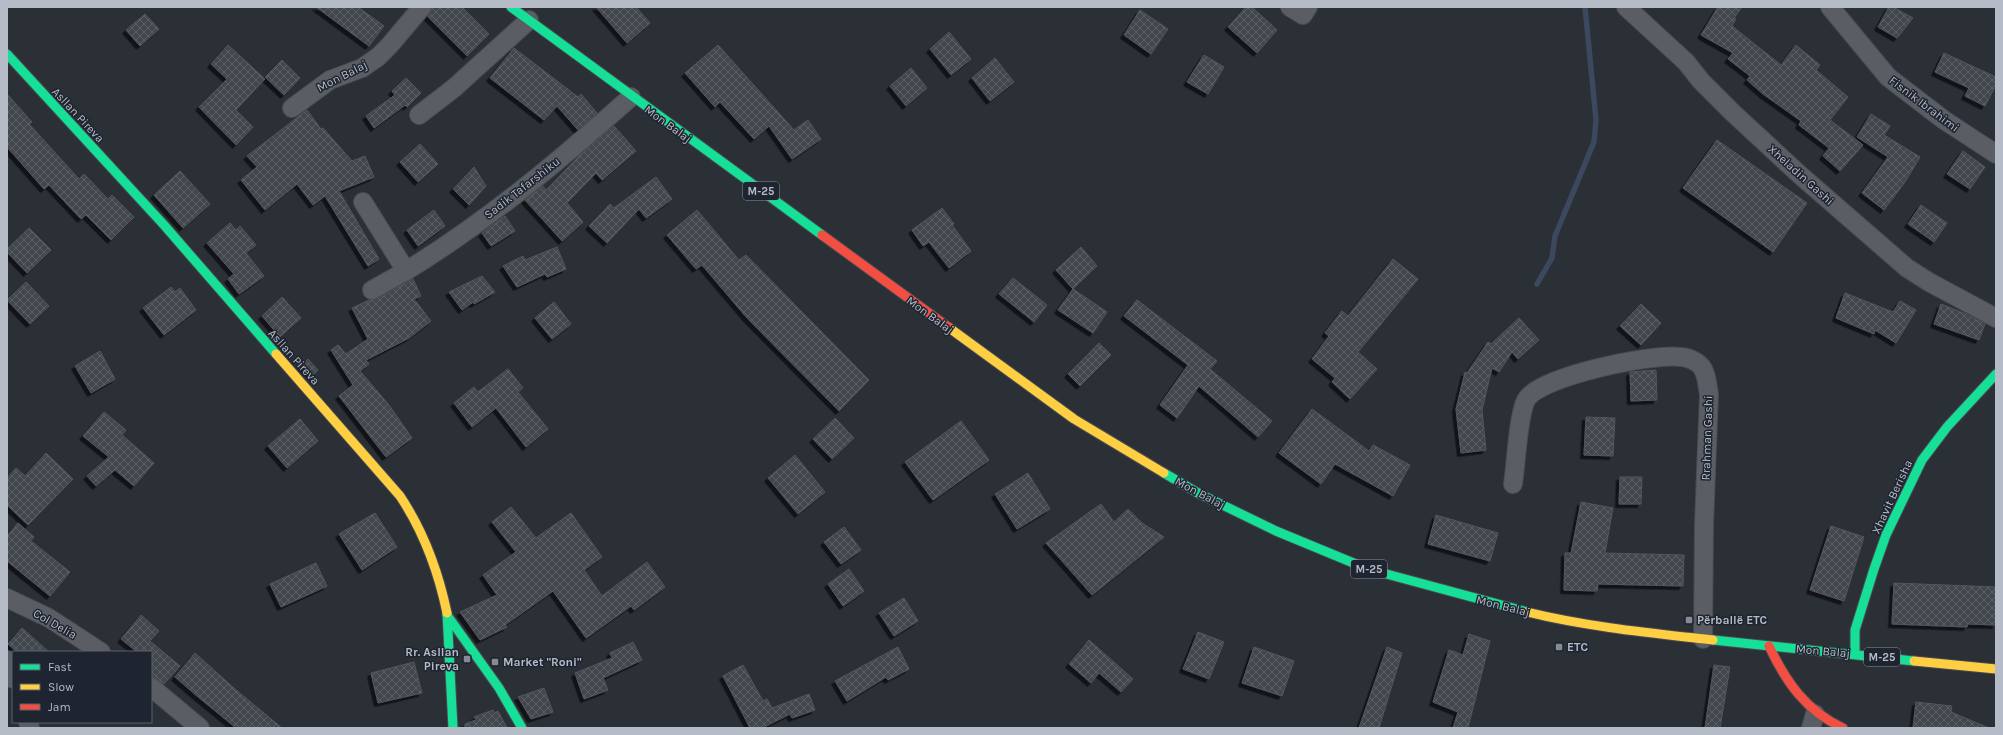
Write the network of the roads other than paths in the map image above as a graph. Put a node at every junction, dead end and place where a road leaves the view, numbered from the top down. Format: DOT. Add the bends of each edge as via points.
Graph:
graph roads {
  1 [pos="422,7"];
  2 [pos="511,7"];
  3 [pos="1290,7"];
  4 [pos="1308,7"];
  5 [pos="1626,7"];
  6 [pos="1830,7"];
  7 [pos="529,20"];
  8 [pos="7,54"];
  9 [pos="631,97"];
  10 [pos="292,108"];
  11 [pos="419,115"];
  12 [pos="1996,154"];
  13 [pos="363,202"];
  14 [pos="406,271"];
  15 [pos="372,290"];
  16 [pos="1996,318"];
  17 [pos="1996,374"];
  18 [pos="1513,484"];
  19 [pos="7,598"];
  20 [pos="447,614"];
  21 [pos="1703,639"];
  22 [pos="1769,646"];
  23 [pos="99,651"];
  24 [pos="1855,654"];
  25 [pos="7,660"];
  26 [pos="1996,669"];
  27 [pos="12,676"];
  28 [pos="152,688"];
  29 [pos="1813,721"];
  30 [pos="200,728"];
  31 [pos="453,728"];
  32 [pos="522,728"];
  33 [pos="1843,728"];
  1 -- 10 [label="street, Mon Balaj" via="378,57 362,68 330,80"];
  2 -- 7 [label="main road, Mon Balaj / M-25"];
  3 -- 4 [label="street" via="1303,15"];
  5 -- 16 [label="street, Xheladin Gashi" via="1686,62 1739,118 1800,175 1907,268"];
  6 -- 12 [label="street, Fisnik Ibrahimi" via="1888,77 1944,120"];
  7 -- 9 [label="main road, Mon Balaj / M-25"];
  7 -- 11 [label="street" via="454,88"];
  8 -- 20 [label="main road, Asllan Pireva" via="164,226 400,496 425,541 441,585"];
  9 -- 14 [label="street, Sadik Tafarshiku" via="573,148 477,224"];
  9 -- 21 [label="main road, Mon Balaj / M-25" via="1074,419 1198,493 1321,550 1368,569 1429,587 1552,618"];
  13 -- 14 [label="street"];
  14 -- 15 [label="street, Sadik Tafarshiku"];
  17 -- 24 [label="main road, Xhavit Berisha" via="1947,427 1922,460 1886,535 1874,568 1855,630"];
  18 -- 21 [label="street, Rrahman Gashi" via="1523,412 1526,400 1533,393 1574,374 1622,363 1670,356 1682,357 1700,365 1709,394"];
  19 -- 23 [label="street, Col Delia" via="49,618"];
  20 -- 31 [label="main road, Asllan Pireva"];
  20 -- 32 [label="main road" via="499,688"];
  21 -- 22 [label="main road, Mon Balaj / M-25"];
  22 -- 24 [label="main road, Mon Balaj / M-25"];
  22 -- 29 [label="main road" via="1781,673"];
  24 -- 26 [label="main road, Mon Balaj / M-25"];
  25 -- 27 [label="street"];
  28 -- 30 [label="street"];
  29 -- 33 [label="main road"];
}
